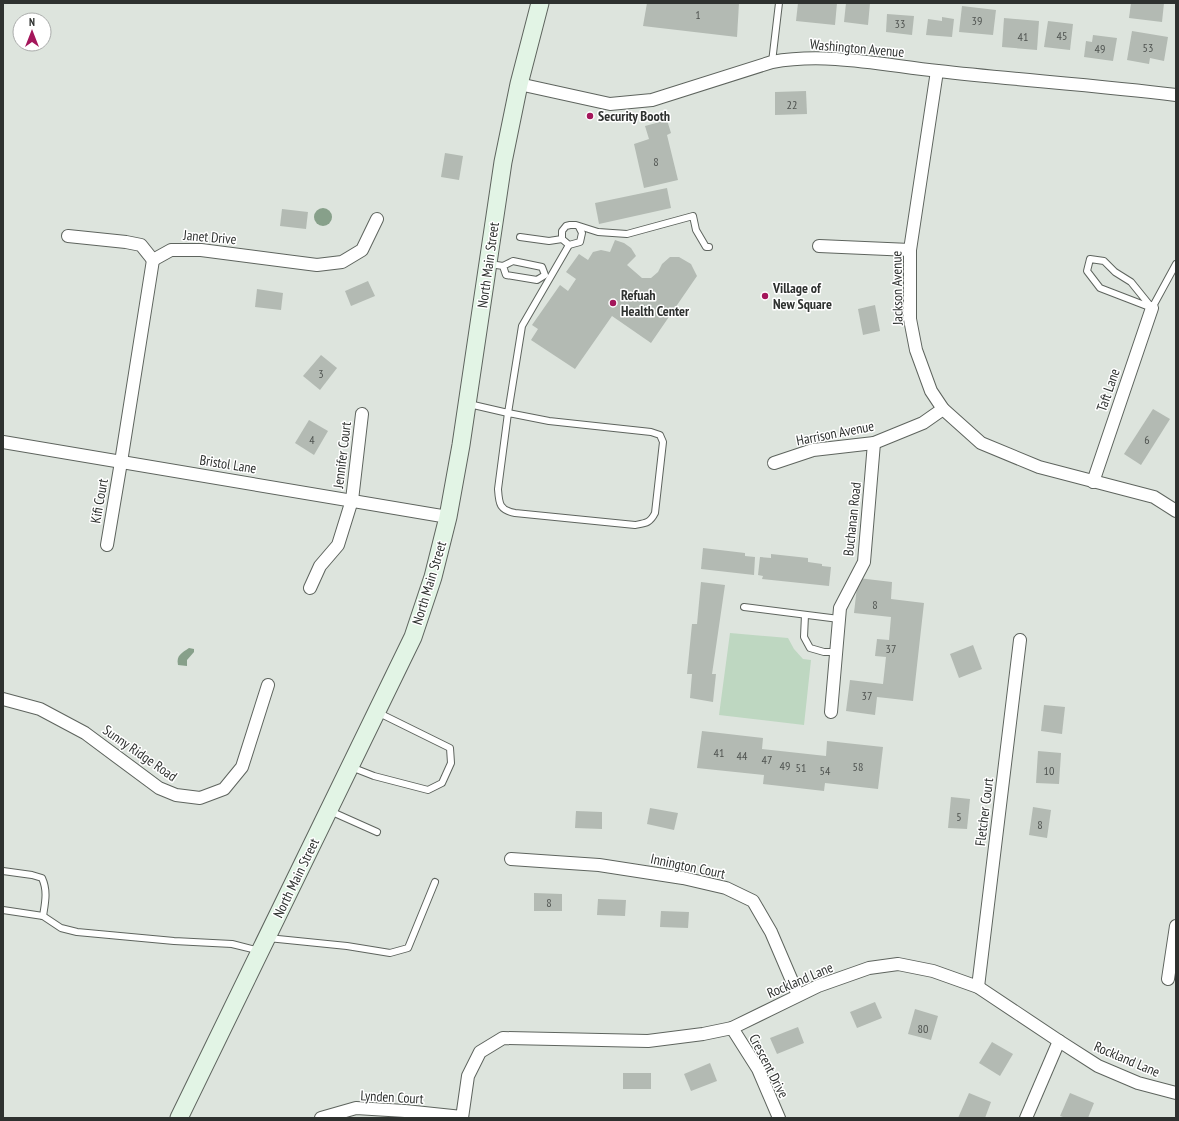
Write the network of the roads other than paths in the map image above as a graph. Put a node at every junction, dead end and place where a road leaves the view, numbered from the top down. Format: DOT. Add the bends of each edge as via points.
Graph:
graph roads {
  1 [pos="540,3"];
  2 [pos="779,3"];
  3 [pos="772,62"];
  4 [pos="937,71"];
  5 [pos="519,84"];
  6 [pos="1176,95"];
  7 [pos="378,220"];
  8 [pos="579,227"];
  9 [pos="68,236"];
  10 [pos="520,237"];
  11 [pos="562,239"];
  12 [pos="569,245"];
  13 [pos="819,246"];
  14 [pos="709,247"];
  15 [pos="910,250"];
  16 [pos="153,260"];
  17 [pos="1176,264"];
  18 [pos="496,265"];
  19 [pos="548,275"];
  20 [pos="1152,308"];
  21 [pos="468,404"];
  22 [pos="943,409"];
  23 [pos="508,413"];
  24 [pos="362,414"];
  25 [pos="3,442"];
  26 [pos="874,443"];
  27 [pos="122,462"];
  28 [pos="774,463"];
  29 [pos="1093,482"];
  30 [pos="352,500"];
  31 [pos="1176,511"];
  32 [pos="448,517"];
  33 [pos="107,545"];
  34 [pos="310,588"];
  35 [pos="744,607"];
  36 [pos="805,614"];
  37 [pos="839,619"];
  38 [pos="1020,640"];
  39 [pos="836,652"];
  40 [pos="268,685"];
  41 [pos="3,699"];
  42 [pos="377,712"];
  43 [pos="831,712"];
  44 [pos="350,767"];
  45 [pos="329,810"];
  46 [pos="377,832"];
  47 [pos="511,859"];
  48 [pos="3,871"];
  49 [pos="435,882"];
  50 [pos="3,910"];
  51 [pos="43,916"];
  52 [pos="1176,926"];
  53 [pos="263,944"];
  54 [pos="1168,979"];
  55 [pos="978,987"];
  56 [pos="798,995"];
  57 [pos="732,1028"];
  58 [pos="1059,1041"];
  59 [pos="1176,1093"];
  60 [pos="178,1118"];
  61 [pos="321,1118"];
  62 [pos="462,1118"];
  63 [pos="779,1118"];
  64 [pos="1026,1118"];
  1 -- 5 [label="main road, North Main Street"];
  2 -- 3 [label="lane"];
  3 -- 4 [label="street, Washington Avenue" via="792,58 835,58"];
  3 -- 5 [label="street, Washington Avenue" via="652,100 610,104"];
  4 -- 6 [label="street, Washington Avenue"];
  4 -- 15 [label="street, Jackson Avenue"];
  5 -- 18 [label="main road, North Main Street" via="503,162"];
  7 -- 16 [label="street, Janet Drive" via="362,250 342,262 317,265 201,250 171,250"];
  8 -- 11 [label="lane" via="566,226 562,231"];
  8 -- 12 [label="lane" via="582,233 580,242"];
  8 -- 14 [label="lane" via="598,232 627,234 693,216 696,230 706,247"];
  9 -- 16 [label="street" via="141,246"];
  10 -- 11 [label="lane" via="549,241"];
  11 -- 12 [label="lane"];
  12 -- 19 [label="lane"];
  13 -- 15 [label="street"];
  15 -- 22 [label="street, Jackson Avenue" via="910,319 916,350 931,391"];
  16 -- 27 [label="street"];
  17 -- 20 [label="lane"];
  18 -- 19 [label="lane" via="513,261 542,267"];
  18 -- 19 [label="lane" via="506,275 537,280"];
  18 -- 21 [label="main road, North Main Street"];
  19 -- 23 [label="lane" via="522,326"];
  20 -- 20 [label="lane" via="1100,288 1087,271 1090,259 1104,261 1131,282"];
  20 -- 29 [label="street, Taft Lane"];
  21 -- 23 [label="lane"];
  21 -- 32 [label="main road, North Main Street"];
  22 -- 26 [label="street, Harrison Avenue" via="923,423"];
  22 -- 29 [label="street, Jackson Avenue" via="982,443 1039,467"];
  23 -- 23 [label="lane" via="549,421 660,435 663,442 652,520 635,525 507,512 498,500 498,489"];
  24 -- 30 [label="street, Jennifer Court"];
  25 -- 27 [label="street, Bristol Lane"];
  26 -- 28 [label="street, Harrison Avenue" via="813,450"];
  26 -- 37 [label="street, Buchanan Road" via="864,562 840,608"];
  27 -- 30 [label="street, Bristol Lane"];
  27 -- 33 [label="street, Kifi Court"];
  29 -- 31 [label="street, Jackson Avenue" via="1154,497"];
  30 -- 32 [label="street, Bristol Lane"];
  30 -- 34 [label="street, Jennifer Court" via="338,545 320,566"];
  32 -- 42 [label="main road, North Main Street" via="433,577 413,637"];
  35 -- 36 [label="lane"];
  36 -- 37 [label="lane"];
  36 -- 39 [label="lane" via="804,637 810,648"];
  37 -- 39 [label="street, Buchanan Road"];
  38 -- 55 [label="street, Fletcher Court"];
  39 -- 43 [label="street, Buchanan Road"];
  40 -- 41 [label="street, Sunny Ridge Road" via="242,767 224,789 200,798 176,795 159,788 85,733 40,710"];
  42 -- 44 [label="main road, North Main Street"];
  42 -- 44 [label="lane" via="450,748 451,763 442,783 428,790"];
  44 -- 45 [label="main road, North Main Street"];
  45 -- 46 [label="lane"];
  45 -- 53 [label="main road, North Main Street"];
  47 -- 56 [label="street, Innington Court" via="600,865 683,878 726,888 753,901 771,932"];
  48 -- 51 [label="lane" via="42,878 46,887"];
  49 -- 53 [label="lane" via="408,948 390,953 348,946"];
  50 -- 51 [label="lane"];
  51 -- 53 [label="lane" via="61,928 77,932 174,941"];
  52 -- 54 [label="street"];
  53 -- 60 [label="main road, North Main Street"];
  55 -- 56 [label="street, Rockland Lane" via="898,964 869,968"];
  55 -- 58 [label="street, Rockland Lane"];
  56 -- 57 [label="street, Rockland Lane"];
  57 -- 62 [label="street, Rockland Lane" via="648,1041 503,1038 480,1052 468,1076"];
  57 -- 63 [label="street, Crescent Drive" via="758,1069"];
  58 -- 59 [label="street, Rockland Lane" via="1098,1066 1138,1082"];
  58 -- 64 [label="street"];
  61 -- 62 [label="street, Lynden Court" via="356,1108"];
}
